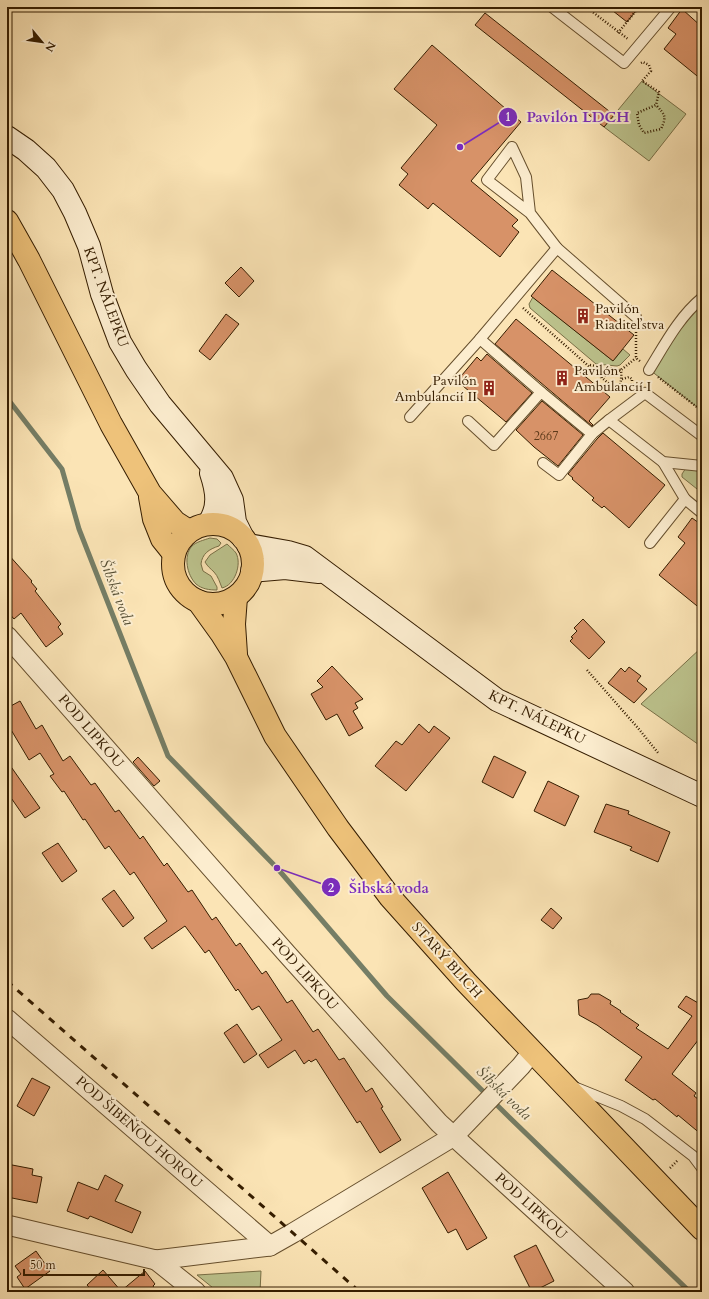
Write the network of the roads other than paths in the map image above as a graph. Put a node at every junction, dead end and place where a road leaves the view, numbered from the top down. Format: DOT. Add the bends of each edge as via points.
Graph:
graph roads {
  1 [pos="552,7"];
  2 [pos="671,7"];
  3 [pos="7,137"];
  4 [pos="530,213"];
  5 [pos="7,221"];
  6 [pos="557,248"];
  7 [pos="702,298"];
  8 [pos="636,317"];
  9 [pos="480,339"];
  10 [pos="649,370"];
  11 [pos="541,392"];
  12 [pos="410,417"];
  13 [pos="610,420"];
  14 [pos="468,421"];
  15 [pos="592,434"];
  16 [pos="702,436"];
  17 [pos="206,459"];
  18 [pos="663,462"];
  19 [pos="543,463"];
  20 [pos="702,466"];
  21 [pos="150,494"];
  22 [pos="685,499"];
  23 [pos="702,513"];
  24 [pos="199,528"];
  25 [pos="245,542"];
  26 [pos="650,543"];
  27 [pos="174,554"];
  28 [pos="252,571"];
  29 [pos="328,573"];
  30 [pos="236,597"];
  31 [pos="198,601"];
  32 [pos="7,636"];
  33 [pos="236,657"];
  34 [pos="702,796"];
  35 [pos="7,1019"];
  36 [pos="532,1052"];
  37 [pos="561,1082"];
  38 [pos="454,1136"];
  39 [pos="702,1168"];
  40 [pos="7,1225"];
  41 [pos="702,1229"];
  42 [pos="270,1246"];
  43 [pos="156,1260"];
  44 [pos="196,1292"];
  45 [pos="625,1292"];
  1 -- 2 [label="lane" via="624,63"];
  3 -- 17 [label="street, KPT. NÁLEPKU" via="46,168 63,190 89,246 102,294 120,342 160,404"];
  4 -- 4 [label="lane" via="526,177 512,147 487,180"];
  4 -- 6 [label="lane"];
  5 -- 21 [label="main road" via="30,260 111,424"];
  6 -- 8 [label="lane"];
  6 -- 9 [label="lane"];
  7 -- 10 [label="lane" via="678,324"];
  9 -- 11 [label="lane"];
  9 -- 12 [label="lane"];
  11 -- 14 [label="lane" via="494,445"];
  11 -- 15 [label="lane"];
  13 -- 15 [label="lane"];
  13 -- 16 [label="lane" via="645,393"];
  13 -- 18 [label="lane"];
  15 -- 19 [label="lane" via="559,475"];
  17 -- 24 [label="street, KPT. NÁLEPKU" via="216,487 216,504 214,516"];
  17 -- 25 [label="street, KPT. NÁLEPKU" via="222,478 232,500 235,522"];
  18 -- 20 [label="lane"];
  18 -- 22 [label="lane"];
  21 -- 24 [label="main road" via="175,522"];
  21 -- 27 [label="main road" via="154,519 162,539"];
  22 -- 23 [label="lane"];
  22 -- 26 [label="lane"];
  24 -- 25 [label="main road" via="221,525 233,530"];
  24 -- 27 [label="main road" via="183,538"];
  25 -- 28 [label="main road" via="252,558"];
  25 -- 29 [label="street, KPT. NÁLEPKU" via="305,557"];
  27 -- 31 [label="main road" via="173,566 180,587 188,596"];
  28 -- 29 [label="street" via="285,568"];
  28 -- 30 [label="main road" via="246,585"];
  29 -- 34 [label="street, KPT. NÁLEPKU" via="496,700"];
  30 -- 31 [label="main road" via="211,604"];
  30 -- 33 [label="main road, STARÝ BLICH"];
  31 -- 33 [label="main road, STARÝ BLICH"];
  32 -- 38 [label="street, POD LIPKOU" via="287,954 439,1123"];
  33 -- 36 [label="main road, STARÝ BLICH" via="275,736 338,828 390,897"];
  35 -- 42 [label="street, POD ŠIBEŇOU HOROU"];
  36 -- 37 [label="main road, STARÝ BLICH"];
  36 -- 38 [label="street"];
  37 -- 39 [label="lane" via="621,1106 645,1119 693,1156"];
  37 -- 41 [label="main road, STARÝ BLICH"];
  38 -- 42 [label="street"];
  38 -- 45 [label="street, POD LIPKOU"];
  40 -- 43 [label="street"];
  42 -- 43 [label="street"];
  43 -- 44 [label="street"];
}
